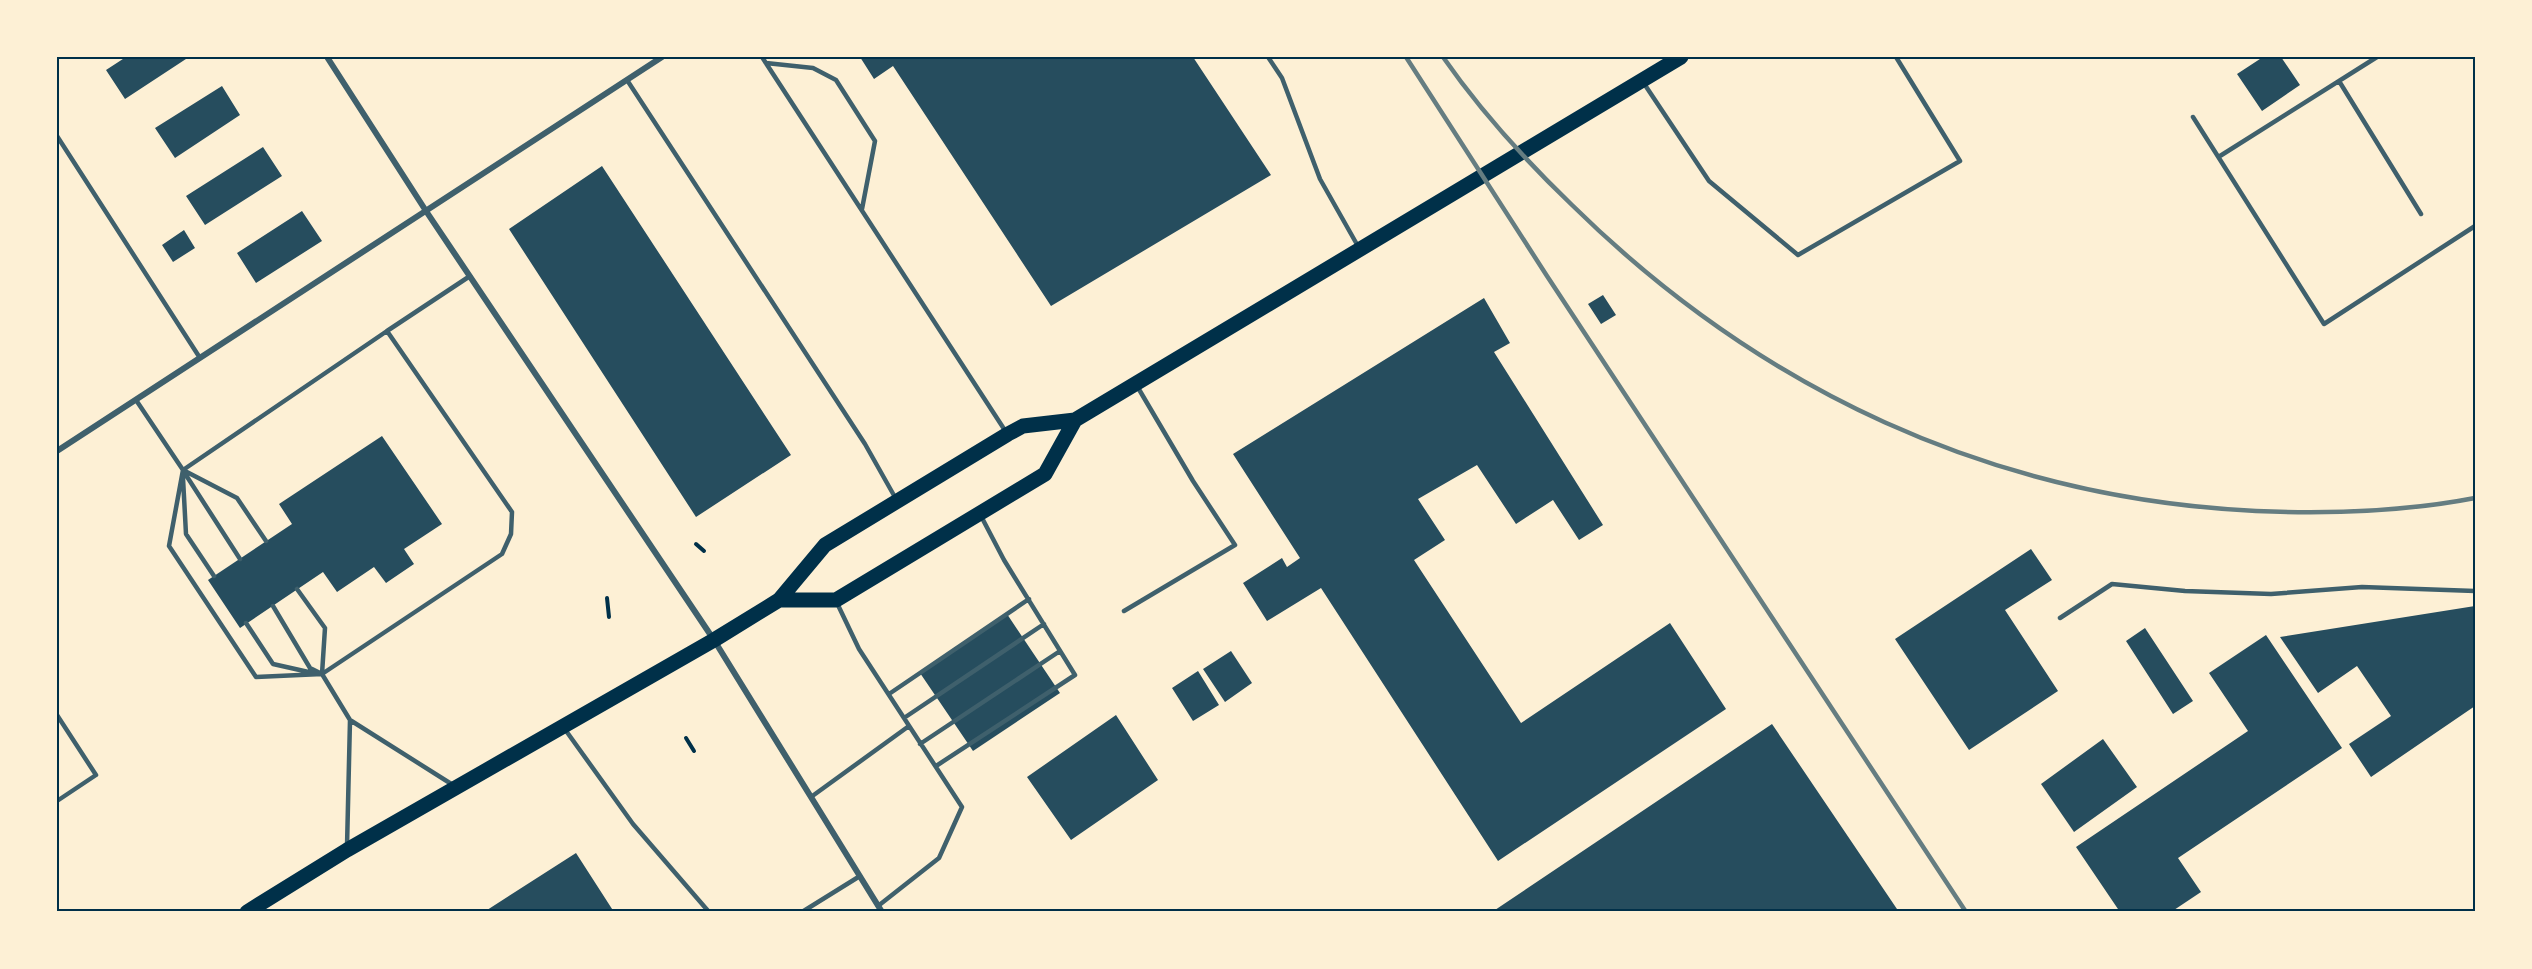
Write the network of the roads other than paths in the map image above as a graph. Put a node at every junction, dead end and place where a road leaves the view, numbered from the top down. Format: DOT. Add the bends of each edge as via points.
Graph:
graph roads {
  1 [pos="327,57"];
  2 [pos="662,57"];
  3 [pos="762,57"];
  4 [pos="1268,57"];
  5 [pos="1681,57"];
  6 [pos="1896,57"];
  7 [pos="2377,57"];
  8 [pos="766,63"];
  9 [pos="627,80"];
  10 [pos="1641,81"];
  11 [pos="2339,81"];
  12 [pos="2193,117"];
  13 [pos="57,136"];
  14 [pos="2220,156"];
  15 [pos="862,209"];
  16 [pos="426,211"];
  17 [pos="2421,214"];
  18 [pos="2475,226"];
  19 [pos="1360,250"];
  20 [pos="470,276"];
  21 [pos="387,331"];
  22 [pos="200,358"];
  23 [pos="1136,383"];
  24 [pos="136,400"];
  25 [pos="1075,420"];
  26 [pos="1008,434"];
  27 [pos="57,451"];
  28 [pos="183,470"];
  29 [pos="898,501"];
  30 [pos="980,514"];
  31 [pos="266,541"];
  32 [pos="240,559"];
  33 [pos="214,576"];
  34 [pos="297,589"];
  35 [pos="2475,591"];
  36 [pos="1029,599"];
  37 [pos="779,600"];
  38 [pos="836,600"];
  39 [pos="273,606"];
  40 [pos="1124,611"];
  41 [pos="2060,618"];
  42 [pos="246,623"];
  43 [pos="1044,624"];
  44 [pos="714,640"];
  45 [pos="1060,651"];
  46 [pos="322,674"];
  47 [pos="889,694"];
  48 [pos="57,715"];
  49 [pos="904,718"];
  50 [pos="350,720"];
  51 [pos="563,726"];
  52 [pos="909,726"];
  53 [pos="920,744"];
  54 [pos="936,766"];
  55 [pos="456,787"];
  56 [pos="811,797"];
  57 [pos="57,801"];
  58 [pos="347,850"];
  59 [pos="860,876"];
  60 [pos="880,909"];
  61 [pos="247,912"];
  62 [pos="710,912"];
  63 [pos="802,912"];
  1 -- 16 [label="street"];
  2 -- 9 [label="street"];
  3 -- 8 [label="lane"];
  4 -- 19 [label="lane" via="1282,78 1320,179"];
  5 -- 10 [label="main road"];
  6 -- 10 [label="lane" via="1959,161 1798,255 1709,181"];
  7 -- 11 [label="lane"];
  8 -- 15 [label="lane"];
  8 -- 15 [label="lane" via="813,68 836,80 875,141"];
  9 -- 16 [label="street"];
  9 -- 29 [label="lane" via="865,444"];
  10 -- 19 [label="main road"];
  11 -- 14 [label="lane"];
  11 -- 17 [label="lane"];
  12 -- 14 [label="lane"];
  13 -- 22 [label="lane"];
  14 -- 18 [label="lane" via="2324,324"];
  15 -- 26 [label="lane"];
  16 -- 20 [label="street"];
  16 -- 22 [label="street"];
  19 -- 23 [label="main road"];
  20 -- 21 [label="lane"];
  20 -- 44 [label="street"];
  21 -- 28 [label="lane"];
  21 -- 46 [label="lane" via="512,512 511,534 502,554"];
  22 -- 24 [label="street"];
  23 -- 25 [label="main road"];
  23 -- 40 [label="lane" via="1235,545"];
  24 -- 27 [label="street"];
  24 -- 28 [label="lane"];
  25 -- 26 [label="main road" via="1023,426"];
  25 -- 30 [label="main road" via="1045,474"];
  26 -- 29 [label="main road"];
  28 -- 31 [label="lane" via="237,498"];
  28 -- 32 [label="lane"];
  28 -- 33 [label="lane" via="186,534"];
  28 -- 46 [label="lane" via="169,546 256,676"];
  29 -- 37 [label="main road" via="825,545"];
  30 -- 36 [label="lane"];
  30 -- 38 [label="main road"];
  34 -- 46 [label="lane" via="325,628"];
  35 -- 41 [label="lane" via="2362,587 2271,594 2112,584"];
  36 -- 43 [label="lane"];
  36 -- 47 [label="lane"];
  37 -- 38 [label="main road"];
  37 -- 44 [label="main road"];
  38 -- 47 [label="lane" via="860,649"];
  39 -- 46 [label="lane" via="310,668"];
  42 -- 46 [label="lane" via="273,664"];
  43 -- 45 [label="lane"];
  43 -- 49 [label="lane"];
  44 -- 51 [label="main road"];
  44 -- 56 [label="street"];
  45 -- 53 [label="lane"];
  45 -- 54 [label="lane" via="1075,675"];
  46 -- 50 [label="lane"];
  47 -- 49 [label="lane"];
  48 -- 57 [label="lane" via="96,775"];
  49 -- 52 [label="lane"];
  50 -- 55 [label="lane"];
  50 -- 58 [label="lane"];
  51 -- 55 [label="main road"];
  51 -- 62 [label="lane" via="633,824"];
  52 -- 53 [label="lane"];
  52 -- 56 [label="lane"];
  53 -- 54 [label="lane"];
  54 -- 60 [label="lane" via="962,807 939,858"];
  55 -- 58 [label="main road"];
  56 -- 59 [label="street"];
  58 -- 61 [label="main road"];
  59 -- 60 [label="street"];
  59 -- 63 [label="lane"];
}
